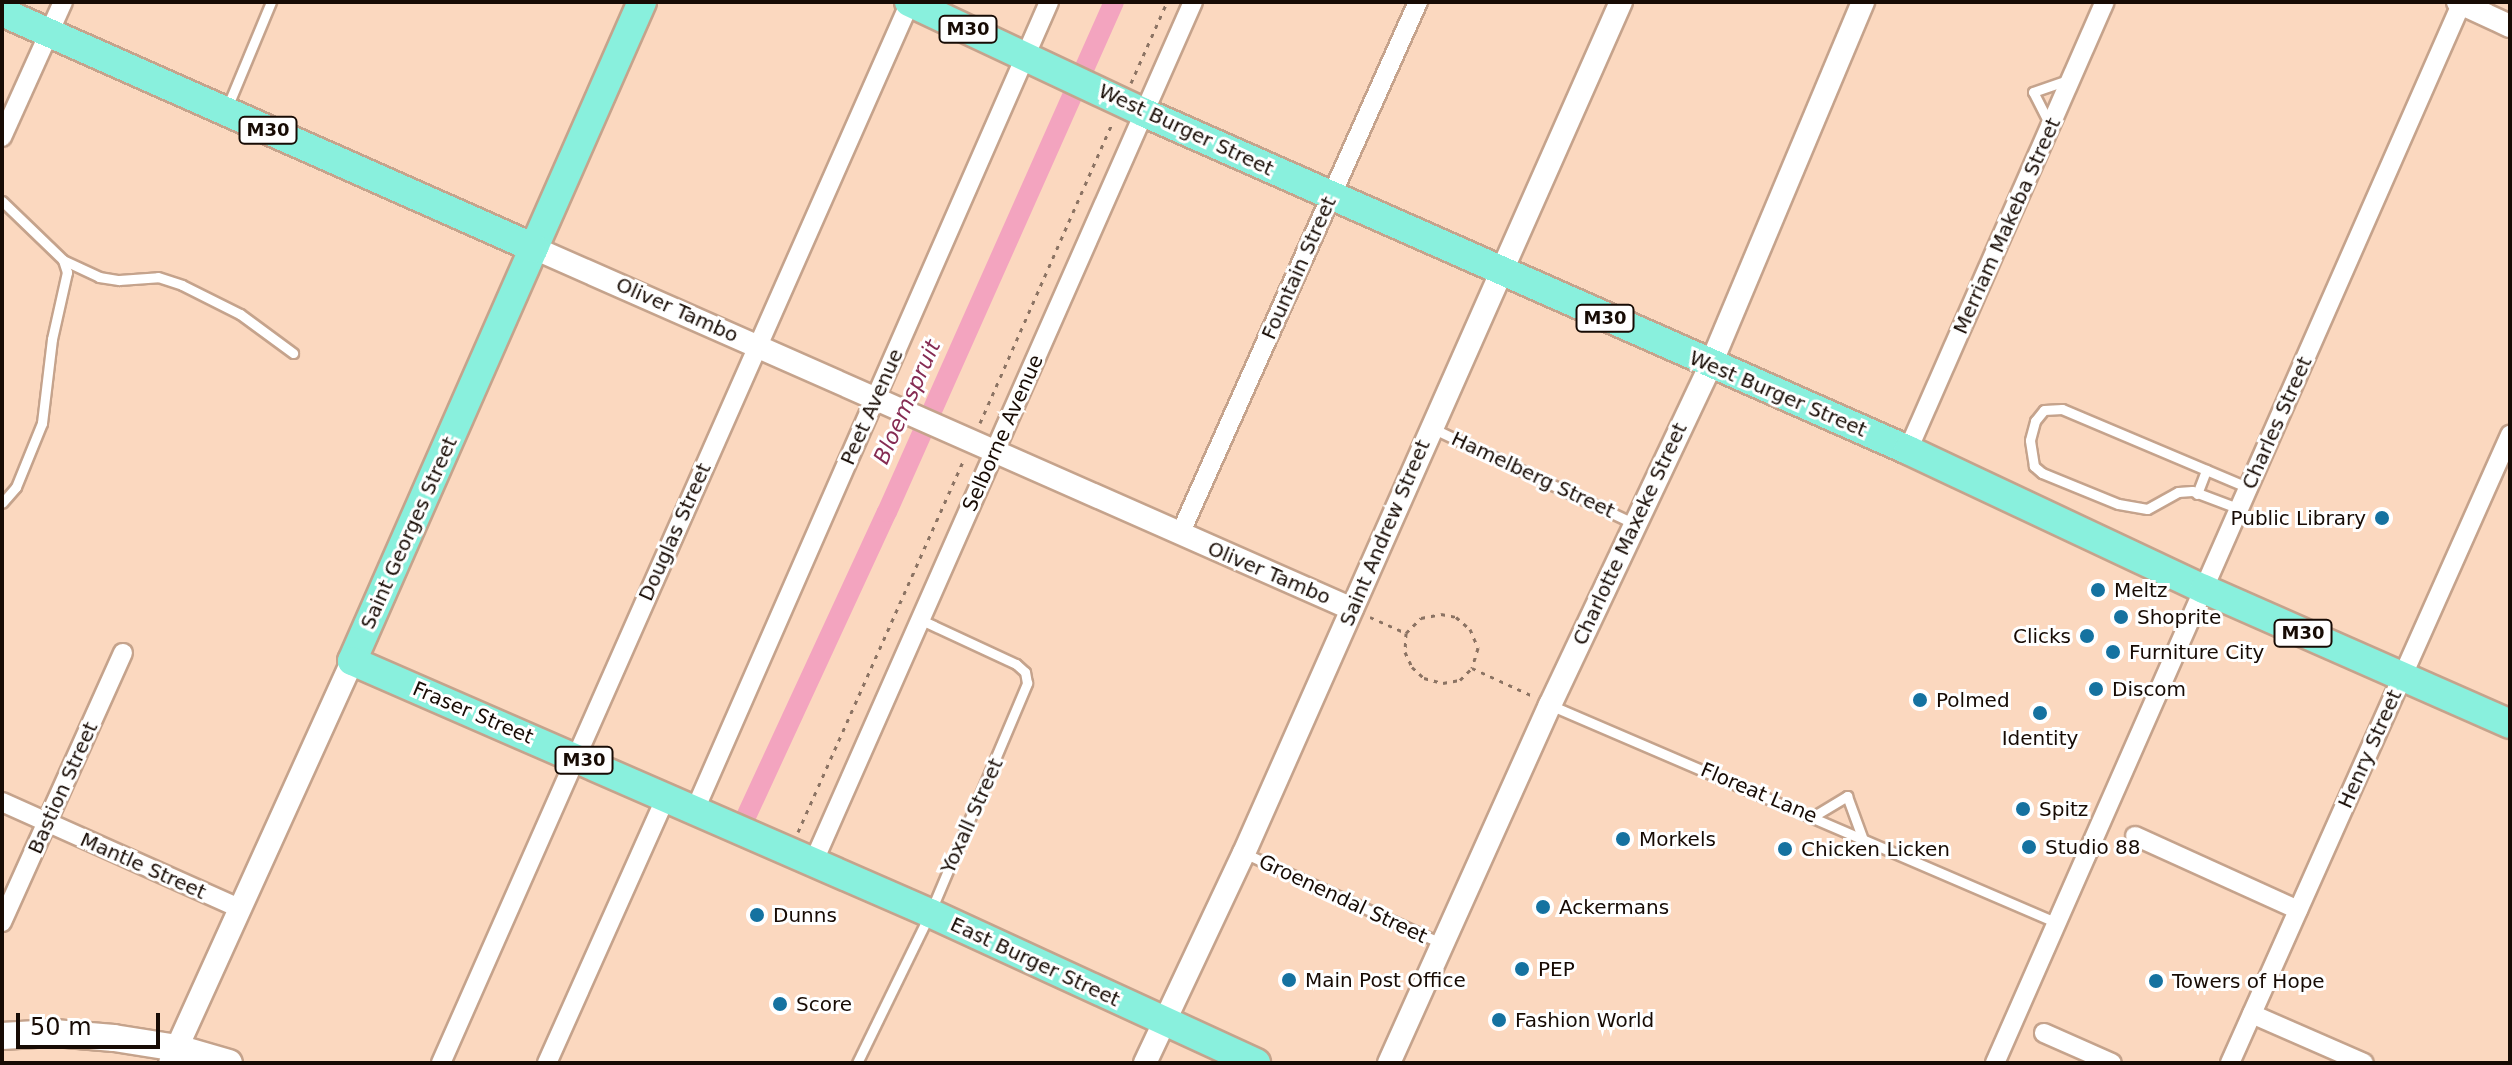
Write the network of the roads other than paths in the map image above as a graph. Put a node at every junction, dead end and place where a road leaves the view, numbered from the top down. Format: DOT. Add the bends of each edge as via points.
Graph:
graph roads {
  1 [pos="63,2"];
  2 [pos="271,2"];
  3 [pos="642,2"];
  4 [pos="909,2"];
  5 [pos="1049,2"];
  6 [pos="1193,2"];
  7 [pos="1418,2"];
  8 [pos="1621,2"];
  9 [pos="1863,2"];
  10 [pos="2105,2"];
  11 [pos="2460,3"];
  12 [pos="2,12"];
  13 [pos="2510,26"];
  14 [pos="49,33"];
  15 [pos="1036,61"];
  16 [pos="2070,79"];
  17 [pos="1134,107"];
  18 [pos="226,111"];
  19 [pos="2051,126"];
  20 [pos="2,137"];
  21 [pos="1331,197"];
  22 [pos="2,201"];
  23 [pos="534,248"];
  24 [pos="63,260"];
  25 [pos="1500,270"];
  26 [pos="757,346"];
  27 [pos="293,353"];
  28 [pos="1710,366"];
  29 [pos="884,402"];
  30 [pos="1431,427"];
  31 [pos="2510,437"];
  32 [pos="1908,450"];
  33 [pos="995,452"];
  34 [pos="2206,470"];
  35 [pos="2249,488"];
  36 [pos="2197,494"];
  37 [pos="2,503"];
  38 [pos="2240,509"];
  39 [pos="1635,524"];
  40 [pos="1180,534"];
  41 [pos="2204,589"];
  42 [pos="1352,609"];
  43 [pos="921,620"];
  44 [pos="123,653"];
  45 [pos="352,661"];
  46 [pos="2403,676"];
  47 [pos="1550,705"];
  48 [pos="2510,724"];
  49 [pos="575,756"];
  50 [pos="665,799"];
  51 [pos="2,802"];
  52 [pos="694,812"];
  53 [pos="1814,816"];
  54 [pos="47,823"];
  55 [pos="2135,836"];
  56 [pos="1862,837"];
  57 [pos="1244,853"];
  58 [pos="813,863"];
  59 [pos="241,909"];
  60 [pos="2298,910"];
  61 [pos="930,913"];
  62 [pos="2,922"];
  63 [pos="2055,922"];
  64 [pos="1442,944"];
  65 [pos="2252,1014"];
  66 [pos="1164,1022"];
  67 [pos="2044,1033"];
  68 [pos="2,1036"];
  69 [pos="174,1056"];
  70 [pos="229,1063"];
  71 [pos="441,1063"];
  72 [pos="547,1063"];
  73 [pos="857,1063"];
  74 [pos="1145,1063"];
  75 [pos="1256,1063"];
  76 [pos="1389,1063"];
  77 [pos="1995,1063"];
  78 [pos="2112,1063"];
  79 [pos="2230,1063"];
  80 [pos="2364,1063"];
  1 -- 14 [label="street"];
  2 -- 18 [label="lane"];
  3 -- 23 [label="main road, Saint Georges Street"];
  4 -- 15 [label="main road, M30"];
  4 -- 26 [label="street, Douglas Street"];
  5 -- 15 [label="street, Peet Avenue"];
  6 -- 17 [label="street, Selborne Avenue"];
  7 -- 21 [label="street, Fountain Street"];
  8 -- 25 [label="street, Saint Andrew Street"];
  9 -- 28 [label="street, Charlotte Maxeke Street"];
  10 -- 16 [label="street, Merriam Makeba Street"];
  11 -- 13 [label="street"];
  11 -- 35 [label="street, Charles Street"];
  12 -- 14 [label="main road, Oliver Tambo / M30"];
  14 -- 18 [label="main road, Oliver Tambo / M30"];
  14 -- 20 [label="street"];
  15 -- 17 [label="main road, West Burger Street / M30"];
  15 -- 29 [label="street, Peet Avenue"];
  16 -- 19 [label="street, Merriam Makeba Street"];
  16 -- 19 [label="lane" via="2033,92"];
  17 -- 21 [label="main road, West Burger Street / M30"];
  17 -- 33 [label="street, Selborne Avenue"];
  18 -- 23 [label="main road, Oliver Tambo / M30"];
  19 -- 32 [label="street, Merriam Makeba Street"];
  21 -- 25 [label="main road, West Burger Street / M30"];
  21 -- 40 [label="street, Fountain Street"];
  22 -- 24 [label="lane"];
  23 -- 26 [label="street, Oliver Tambo"];
  23 -- 45 [label="main road, Saint Georges Street"];
  24 -- 27 [label="lane" via="99,277 158,277 182,285 240,314"];
  24 -- 37 [label="lane" via="67,272 42,423 16,487"];
  25 -- 28 [label="main road, West Burger Street / M30"];
  25 -- 30 [label="street, Saint Andrew Street"];
  26 -- 29 [label="street, Oliver Tambo"];
  26 -- 49 [label="street, Douglas Street"];
  28 -- 32 [label="main road, West Burger Street / M30"];
  28 -- 39 [label="street, Charlotte Maxeke Street"];
  29 -- 33 [label="street, Oliver Tambo"];
  29 -- 52 [label="street, Peet Avenue"];
  30 -- 39 [label="lane, Hamelberg Street"];
  30 -- 42 [label="street, Saint Andrew Street"];
  31 -- 46 [label="street, Henry Street"];
  32 -- 41 [label="main road, West Burger Street / M30"];
  33 -- 40 [label="street, Oliver Tambo"];
  33 -- 43 [label="street, Selborne Avenue"];
  34 -- 35 [label="lane"];
  34 -- 36 [label="lane"];
  34 -- 36 [label="lane" via="2062,409 2044,410 2035,421 2030,440 2034,466 2042,473 2118,504 2147,509 2178,492"];
  35 -- 38 [label="street, Charles Street"];
  36 -- 38 [label="lane"];
  38 -- 41 [label="street, Charles Street"];
  39 -- 47 [label="street, Charlotte Maxeke Street"];
  40 -- 42 [label="street, Oliver Tambo"];
  41 -- 46 [label="main road, West Burger Street / M30"];
  41 -- 63 [label="street, Charles Street"];
  42 -- 57 [label="street, Saint Andrew Street"];
  43 -- 58 [label="street, Selborne Avenue"];
  43 -- 61 [label="lane, Yoxall Street" via="1016,664 1027,683"];
  44 -- 54 [label="street, Bastion Street"];
  45 -- 49 [label="main road, Fraser Street / M30"];
  45 -- 59 [label="street, Saint Georges Street"];
  46 -- 48 [label="main road, West Burger Street / M30"];
  46 -- 60 [label="street, Henry Street"];
  47 -- 53 [label="lane, Floreat Lane"];
  47 -- 64 [label="street, Charlotte Maxeke Street"];
  49 -- 50 [label="main road, Fraser Street / M30"];
  49 -- 71 [label="street, Douglas Street"];
  50 -- 52 [label="main road, Fraser Street / M30"];
  50 -- 72 [label="street"];
  51 -- 54 [label="street, Mantle Street"];
  52 -- 58 [label="main road, Fraser Street / M30"];
  53 -- 56 [label="lane, Floreat Lane"];
  53 -- 56 [label="lane" via="1847,796"];
  54 -- 59 [label="street, Mantle Street"];
  54 -- 62 [label="street, Bastion Street"];
  55 -- 60 [label="street"];
  56 -- 63 [label="lane, Floreat Lane"];
  57 -- 64 [label="lane, Groenendal Street"];
  57 -- 66 [label="street, Saint Andrew Street"];
  58 -- 61 [label="main road, East Burger Street / M30"];
  59 -- 69 [label="street, Saint Georges Street"];
  60 -- 65 [label="street, Henry Street"];
  61 -- 66 [label="main road, East Burger Street / M30"];
  61 -- 73 [label="lane, Yoxall Street"];
  63 -- 77 [label="street, Charles Street"];
  64 -- 76 [label="street, Charlotte Maxeke Street"];
  65 -- 79 [label="street, Henry Street"];
  65 -- 80 [label="street"];
  66 -- 74 [label="street, Saint Andrew Street"];
  66 -- 75 [label="main road, East Burger Street / M30"];
  67 -- 78 [label="street"];
  68 -- 69 [label="main road" via="69,1034"];
  69 -- 70 [label="main road"];
}
